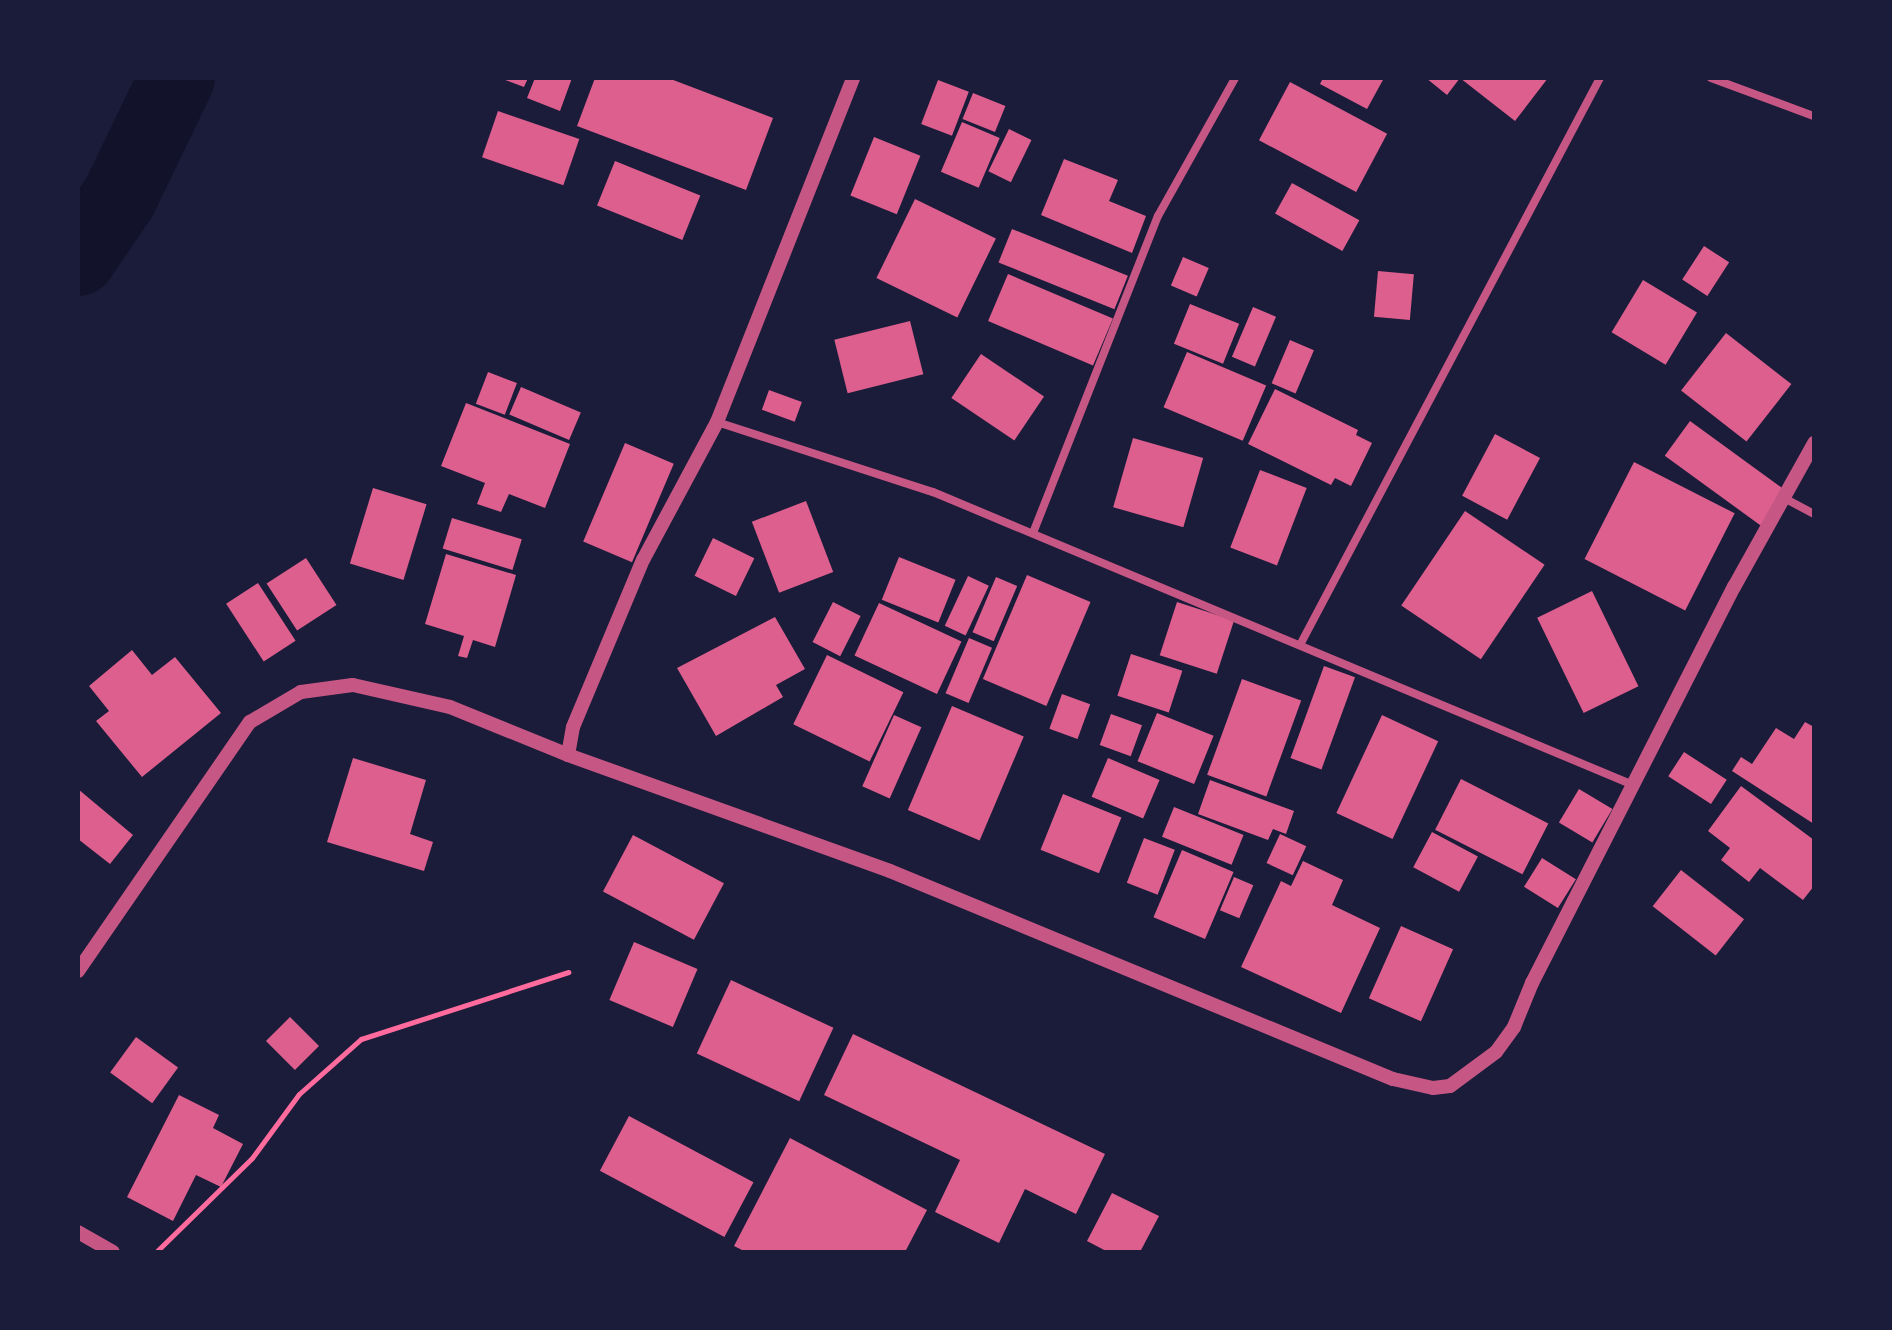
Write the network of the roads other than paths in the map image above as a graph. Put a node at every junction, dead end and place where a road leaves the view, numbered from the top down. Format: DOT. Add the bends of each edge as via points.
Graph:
graph roads {
  1 [pos="853,78"];
  2 [pos="1235,78"];
  3 [pos="1600,78"];
  4 [pos="1711,78"];
  5 [pos="1814,116"];
  6 [pos="717,422"];
  7 [pos="1814,443"];
  8 [pos="1784,498"];
  9 [pos="1814,514"];
  10 [pos="1033,533"];
  11 [pos="1300,645"];
  12 [pos="568,755"];
  13 [pos="1633,785"];
  14 [pos="78,971"];
  15 [pos="78,1232"];
  16 [pos="113,1252"];
  1 -- 6 [label="street"];
  2 -- 10 [label="street" via="1158,216"];
  3 -- 11 [label="street"];
  4 -- 5 [label="street"];
  6 -- 10 [label="street" via="933,492"];
  6 -- 12 [label="street" via="643,560 573,727"];
  7 -- 8 [label="street"];
  8 -- 9 [label="street"];
  8 -- 13 [label="street"];
  10 -- 11 [label="street"];
  11 -- 13 [label="street"];
  12 -- 13 [label="street" via="890,871 1393,1079 1433,1088 1450,1086 1472,1073 1514,1027"];
  12 -- 14 [label="street" via="450,707 372,687 301,692 267,708 237,738"];
  15 -- 16 [label="street"];
}
